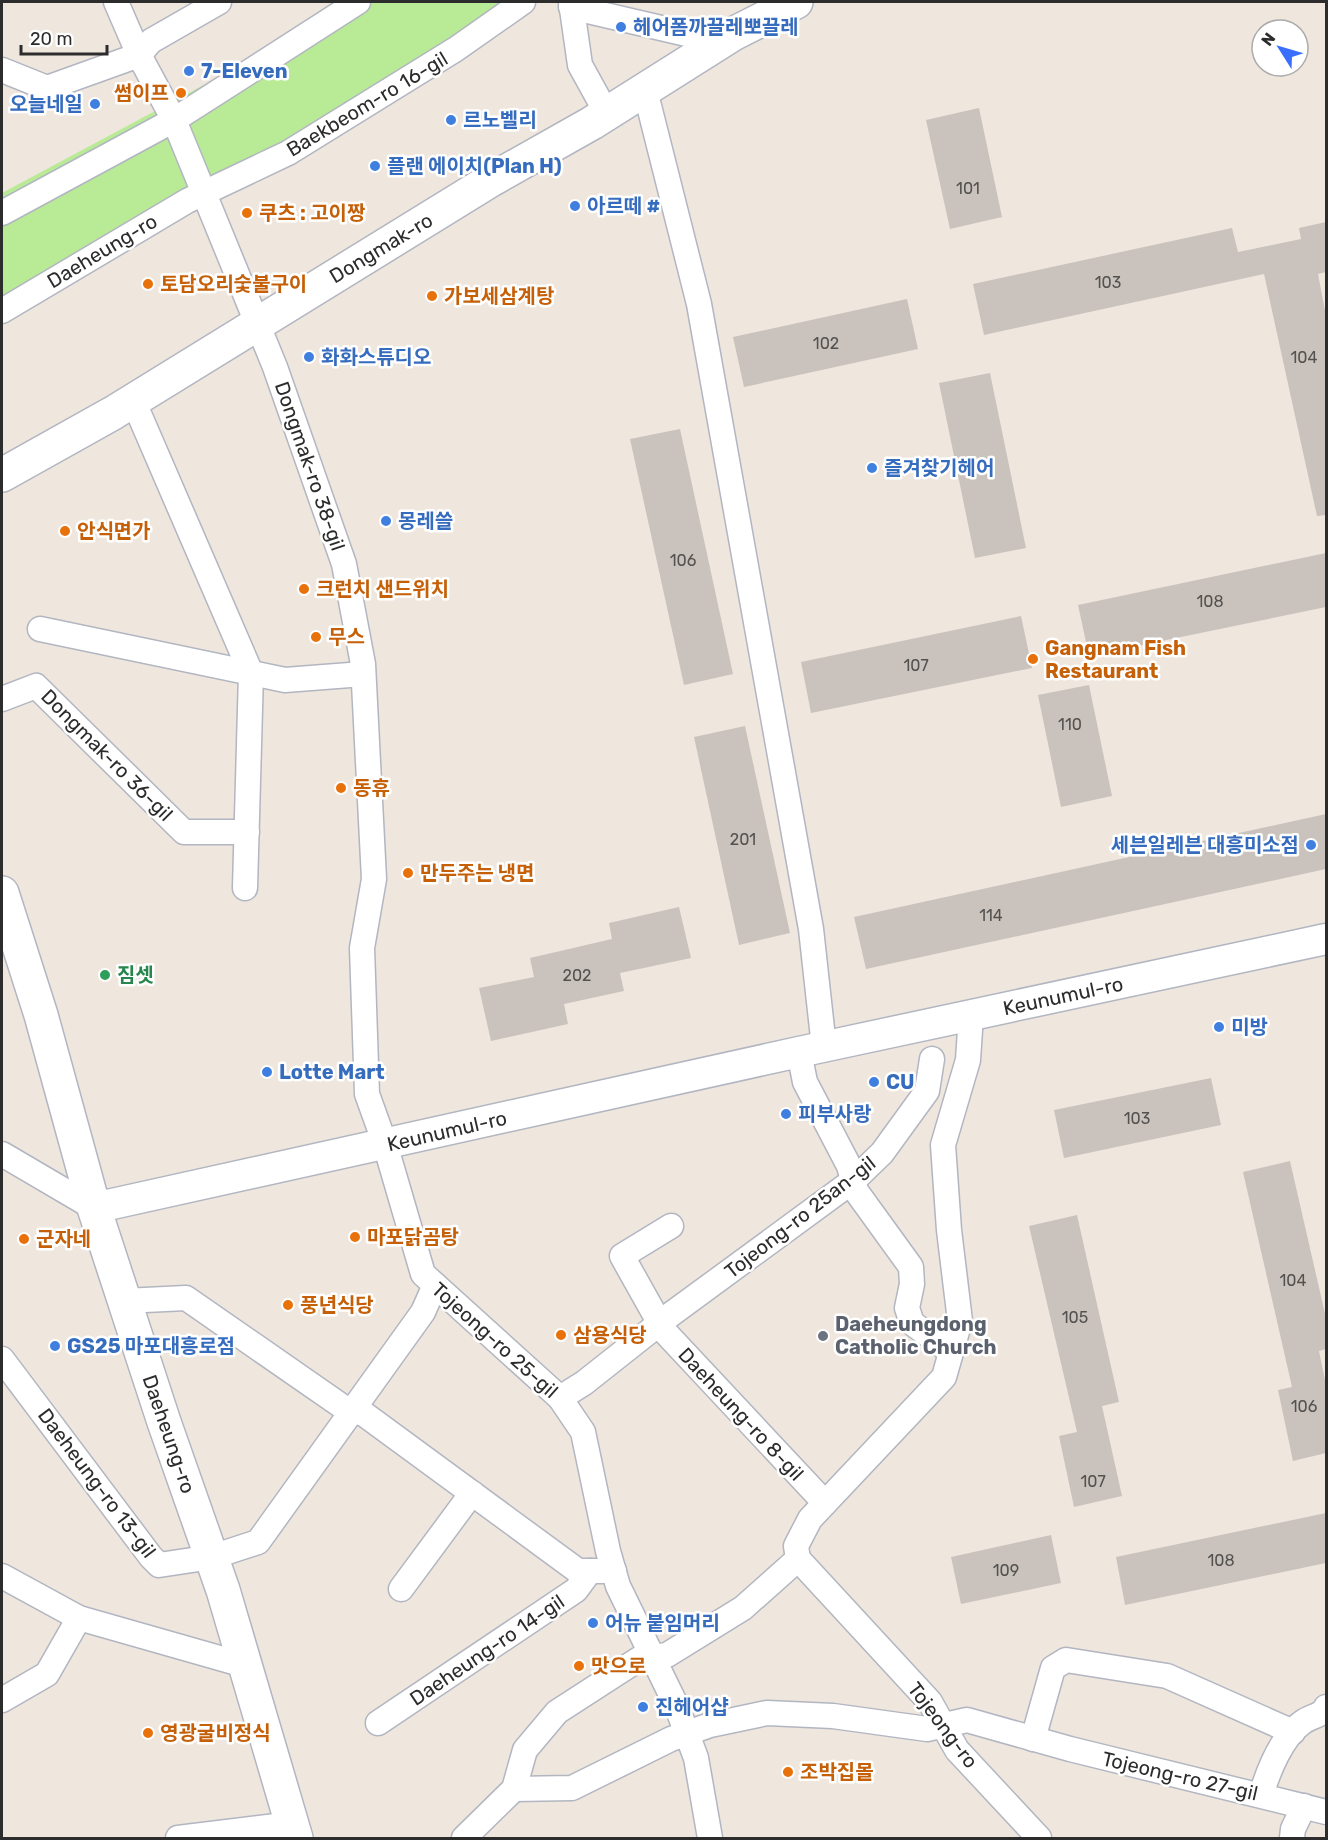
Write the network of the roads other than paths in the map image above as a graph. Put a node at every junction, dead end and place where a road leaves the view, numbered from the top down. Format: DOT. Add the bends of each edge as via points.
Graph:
graph roads {
  1 [pos="116,2"];
  2 [pos="219,2"];
  3 [pos="358,2"];
  4 [pos="524,2"];
  5 [pos="796,2"];
  6 [pos="571,4"];
  7 [pos="721,42"];
  8 [pos="139,55"];
  9 [pos="2,70"];
  10 [pos="645,90"];
  11 [pos="607,114"];
  12 [pos="174,120"];
  13 [pos="203,193"];
  14 [pos="2,213"];
  15 [pos="2,310"];
  16 [pos="256,324"];
  17 [pos="133,400"];
  18 [pos="2,475"];
  19 [pos="40,629"];
  20 [pos="251,673"];
  21 [pos="363,674"];
  22 [pos="2,699"];
  23 [pos="247,832"];
  24 [pos="245,888"];
  25 [pos="2,893"];
  26 [pos="1326,939"];
  27 [pos="971,1015"];
  28 [pos="811,1049"];
  29 [pos="932,1059"];
  30 [pos="385,1144"];
  31 [pos="2,1154"];
  32 [pos="854,1180"];
  33 [pos="94,1208"];
  34 [pos="671,1226"];
  35 [pos="435,1285"];
  36 [pos="124,1301"];
  37 [pos="659,1324"];
  38 [pos="951,1352"];
  39 [pos="2,1359"];
  40 [pos="560,1398"];
  41 [pos="354,1411"];
  42 [pos="472,1493"];
  43 [pos="825,1503"];
  44 [pos="212,1557"];
  45 [pos="798,1559"];
  46 [pos="602,1571"];
  47 [pos="2,1576"];
  48 [pos="400,1589"];
  49 [pos="79,1618"];
  50 [pos="652,1657"];
  51 [pos="244,1665"];
  52 [pos="2,1700"];
  53 [pos="1326,1707"];
  54 [pos="378,1723"];
  55 [pos="944,1726"];
  56 [pos="1293,1732"];
  57 [pos="687,1734"];
  58 [pos="1033,1739"];
  59 [pos="514,1789"];
  60 [pos="1261,1795"];
  61 [pos="1315,1809"];
  62 [pos="294,1831"];
  63 [pos="178,1839"];
  64 [pos="464,1839"];
  65 [pos="710,1839"];
  66 [pos="1039,1839"];
  67 [pos="1292,1839"];
  1 -- 8 [label="street"];
  2 -- 8 [label="street" via="151,41"];
  3 -- 12 [label="street"];
  4 -- 13 [label="street, Baekbeom-ro 16-gil" via="288,153"];
  5 -- 7 [label="main road, Dongmak-ro"];
  6 -- 7 [label="street"];
  6 -- 11 [label="street" via="580,65"];
  7 -- 10 [label="main road, Dongmak-ro"];
  8 -- 9 [label="street" via="47,88"];
  8 -- 12 [label="street"];
  10 -- 11 [label="main road, Dongmak-ro"];
  10 -- 28 [label="street" via="699,304 812,929"];
  11 -- 16 [label="main road, Dongmak-ro"];
  12 -- 13 [label="street"];
  12 -- 14 [label="street"];
  13 -- 15 [label="street, Daeheung-ro"];
  13 -- 16 [label="street"];
  16 -- 17 [label="main road, Dongmak-ro"];
  16 -- 21 [label="street, Dongmak-ro 38-gil" via="275,367 344,564"];
  17 -- 18 [label="main road, Dongmak-ro"];
  17 -- 20 [label="street"];
  19 -- 20 [label="street"];
  20 -- 21 [label="street" via="285,680"];
  20 -- 23 [label="street"];
  21 -- 30 [label="street, Dongmak-ro 38-gil" via="374,879 362,948 367,1094"];
  22 -- 23 [label="street, Dongmak-ro 36-gil" via="36,686 184,832"];
  23 -- 24 [label="street"];
  25 -- 33 [label="main road, Daeheung-ro" via="41,1015"];
  26 -- 27 [label="street, Keunumul-ro"];
  27 -- 28 [label="street, Keunumul-ro"];
  27 -- 38 [label="street" via="968,1060 943,1145 960,1320"];
  28 -- 30 [label="street, Keunumul-ro"];
  28 -- 32 [label="street" via="805,1082"];
  29 -- 32 [label="street, Tojeong-ro 25an-gil" via="927,1091 882,1153"];
  30 -- 33 [label="street, Keunumul-ro"];
  30 -- 35 [label="street, Tojeong-ro 25-gil" via="423,1274"];
  31 -- 33 [label="street"];
  32 -- 37 [label="street, Tojeong-ro 25an-gil"];
  32 -- 38 [label="street" via="856,1191 911,1267 907,1308 912,1323"];
  33 -- 36 [label="main road, Daeheung-ro"];
  34 -- 37 [label="street" via="622,1256"];
  35 -- 40 [label="street, Tojeong-ro 25-gil"];
  35 -- 41 [label="street" via="423,1312"];
  36 -- 41 [label="street, Daeheung-ro 14-gil" via="186,1298"];
  36 -- 44 [label="main road, Daeheung-ro"];
  37 -- 40 [label="street, Tojeong-ro 25an-gil"];
  37 -- 43 [label="street, Daeheung-ro 8-gil"];
  38 -- 43 [label="street" via="944,1377"];
  39 -- 44 [label="street, Daeheung-ro 13-gil" via="159,1565"];
  40 -- 46 [label="street, Tojeong-ro 25-gil" via="583,1432"];
  41 -- 42 [label="street, Daeheung-ro 14-gil" via="364,1414"];
  41 -- 44 [label="street" via="258,1542"];
  42 -- 46 [label="street, Daeheung-ro 14-gil" via="578,1571"];
  42 -- 48 [label="street"];
  43 -- 45 [label="street" via="810,1518 796,1546"];
  44 -- 51 [label="main road, Daeheung-ro"];
  45 -- 50 [label="street" via="743,1608 667,1654"];
  45 -- 55 [label="street, Tojeong-ro" via="930,1702"];
  46 -- 50 [label="street, Tojeong-ro 25-gil" via="618,1586"];
  46 -- 54 [label="street, Daeheung-ro 14-gil"];
  47 -- 49 [label="street"];
  49 -- 51 [label="street"];
  49 -- 52 [label="street" via="48,1674"];
  50 -- 57 [label="street, Tojeong-ro 25-gil"];
  50 -- 59 [label="street" via="639,1659 557,1712 525,1750"];
  51 -- 62 [label="main road, Daeheung-ro"];
  53 -- 56 [label="street"];
  55 -- 57 [label="street, Tojeong-ro 27-gil" via="927,1729 832,1716 767,1713"];
  55 -- 58 [label="street, Tojeong-ro 27-gil" via="967,1720"];
  55 -- 66 [label="street, Tojeong-ro" via="957,1750"];
  56 -- 58 [label="street" via="1167,1676 1066,1660 1053,1668"];
  56 -- 60 [label="street" via="1281,1747"];
  57 -- 59 [label="street, Tojeong-ro 27-gil" via="572,1788"];
  57 -- 65 [label="street, Tojeong-ro 25-gil" via="696,1758"];
  58 -- 60 [label="street, Tojeong-ro 27-gil"];
  59 -- 64 [label="street"];
  60 -- 61 [label="street, Tojeong-ro 27-gil"];
  61 -- 67 [label="street" via="1293,1829"];
  62 -- 63 [label="street"];
}
